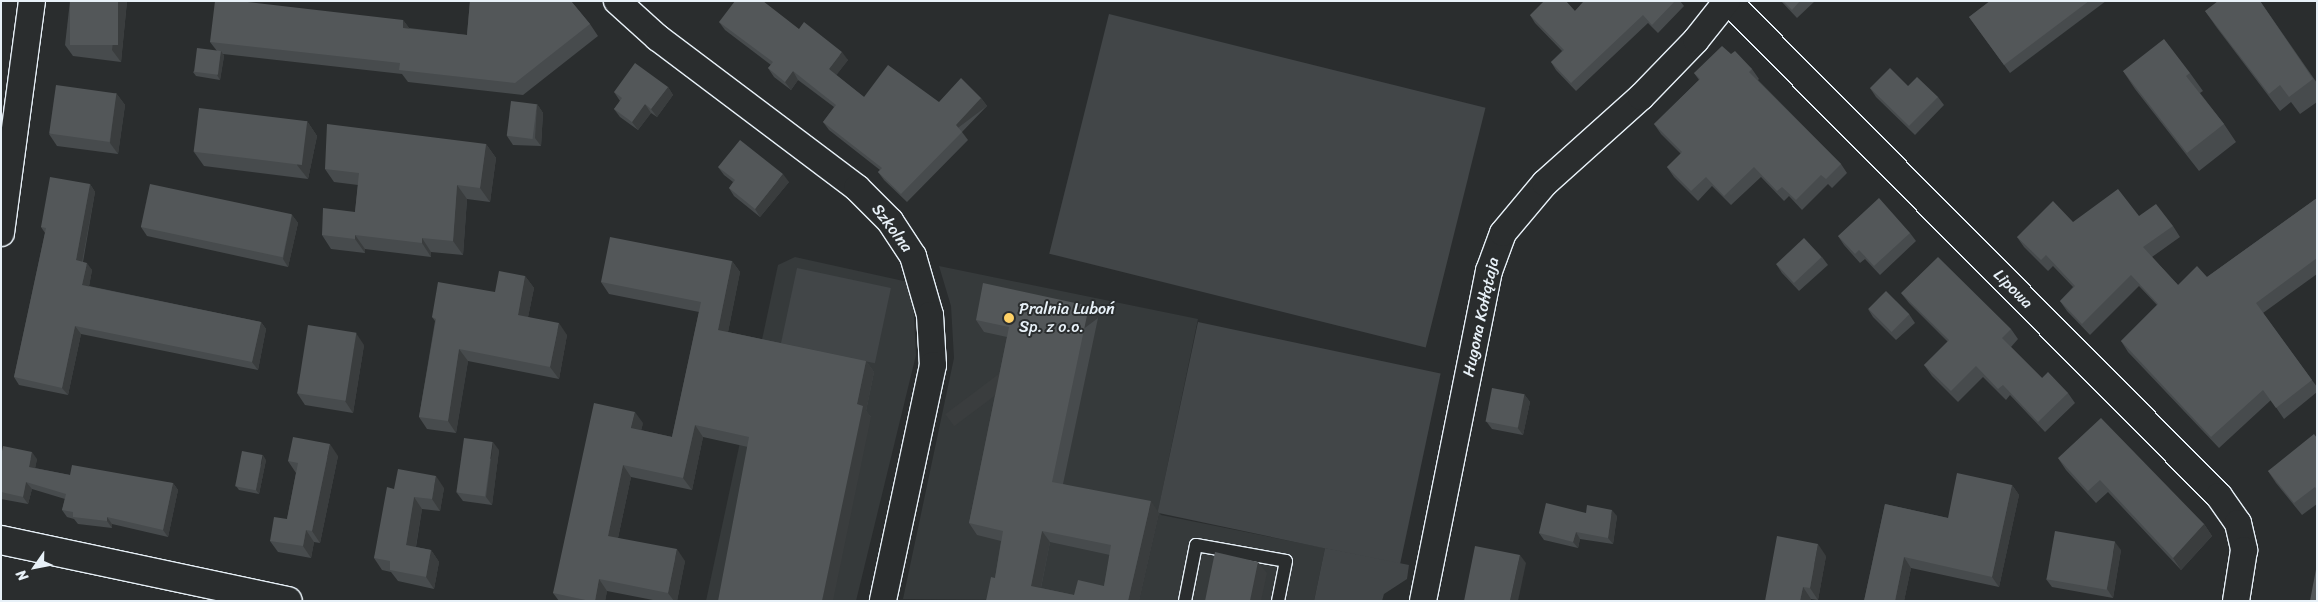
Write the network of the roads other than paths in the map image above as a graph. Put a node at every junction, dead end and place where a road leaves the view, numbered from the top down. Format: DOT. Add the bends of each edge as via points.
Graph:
graph roads {
  1 [pos="32,1"];
  2 [pos="617,1"];
  3 [pos="1727,1"];
  4 [pos="5,174"];
  5 [pos="1,234"];
  6 [pos="1,540"];
  7 [pos="288,601"];
  8 [pos="883,601"];
  9 [pos="1185,601"];
  10 [pos="1278,601"];
  11 [pos="1422,601"];
  12 [pos="2236,601"];
  1 -- 4 [label="street"];
  2 -- 8 [label="street, Szkolna" via="658,38 857,188 890,221 913,256 930,315 933,365"];
  3 -- 11 [label="street, Hugona Kołłątaja" via="1696,40 1641,97 1545,183 1503,233 1489,271"];
  3 -- 12 [label="street, Lipowa" via="2219,496 2238,523 2244,550"];
  4 -- 5 [label="street"];
  6 -- 7 [label="street"];
  9 -- 10 [label="lane" via="1196,545 1286,561"];
}
